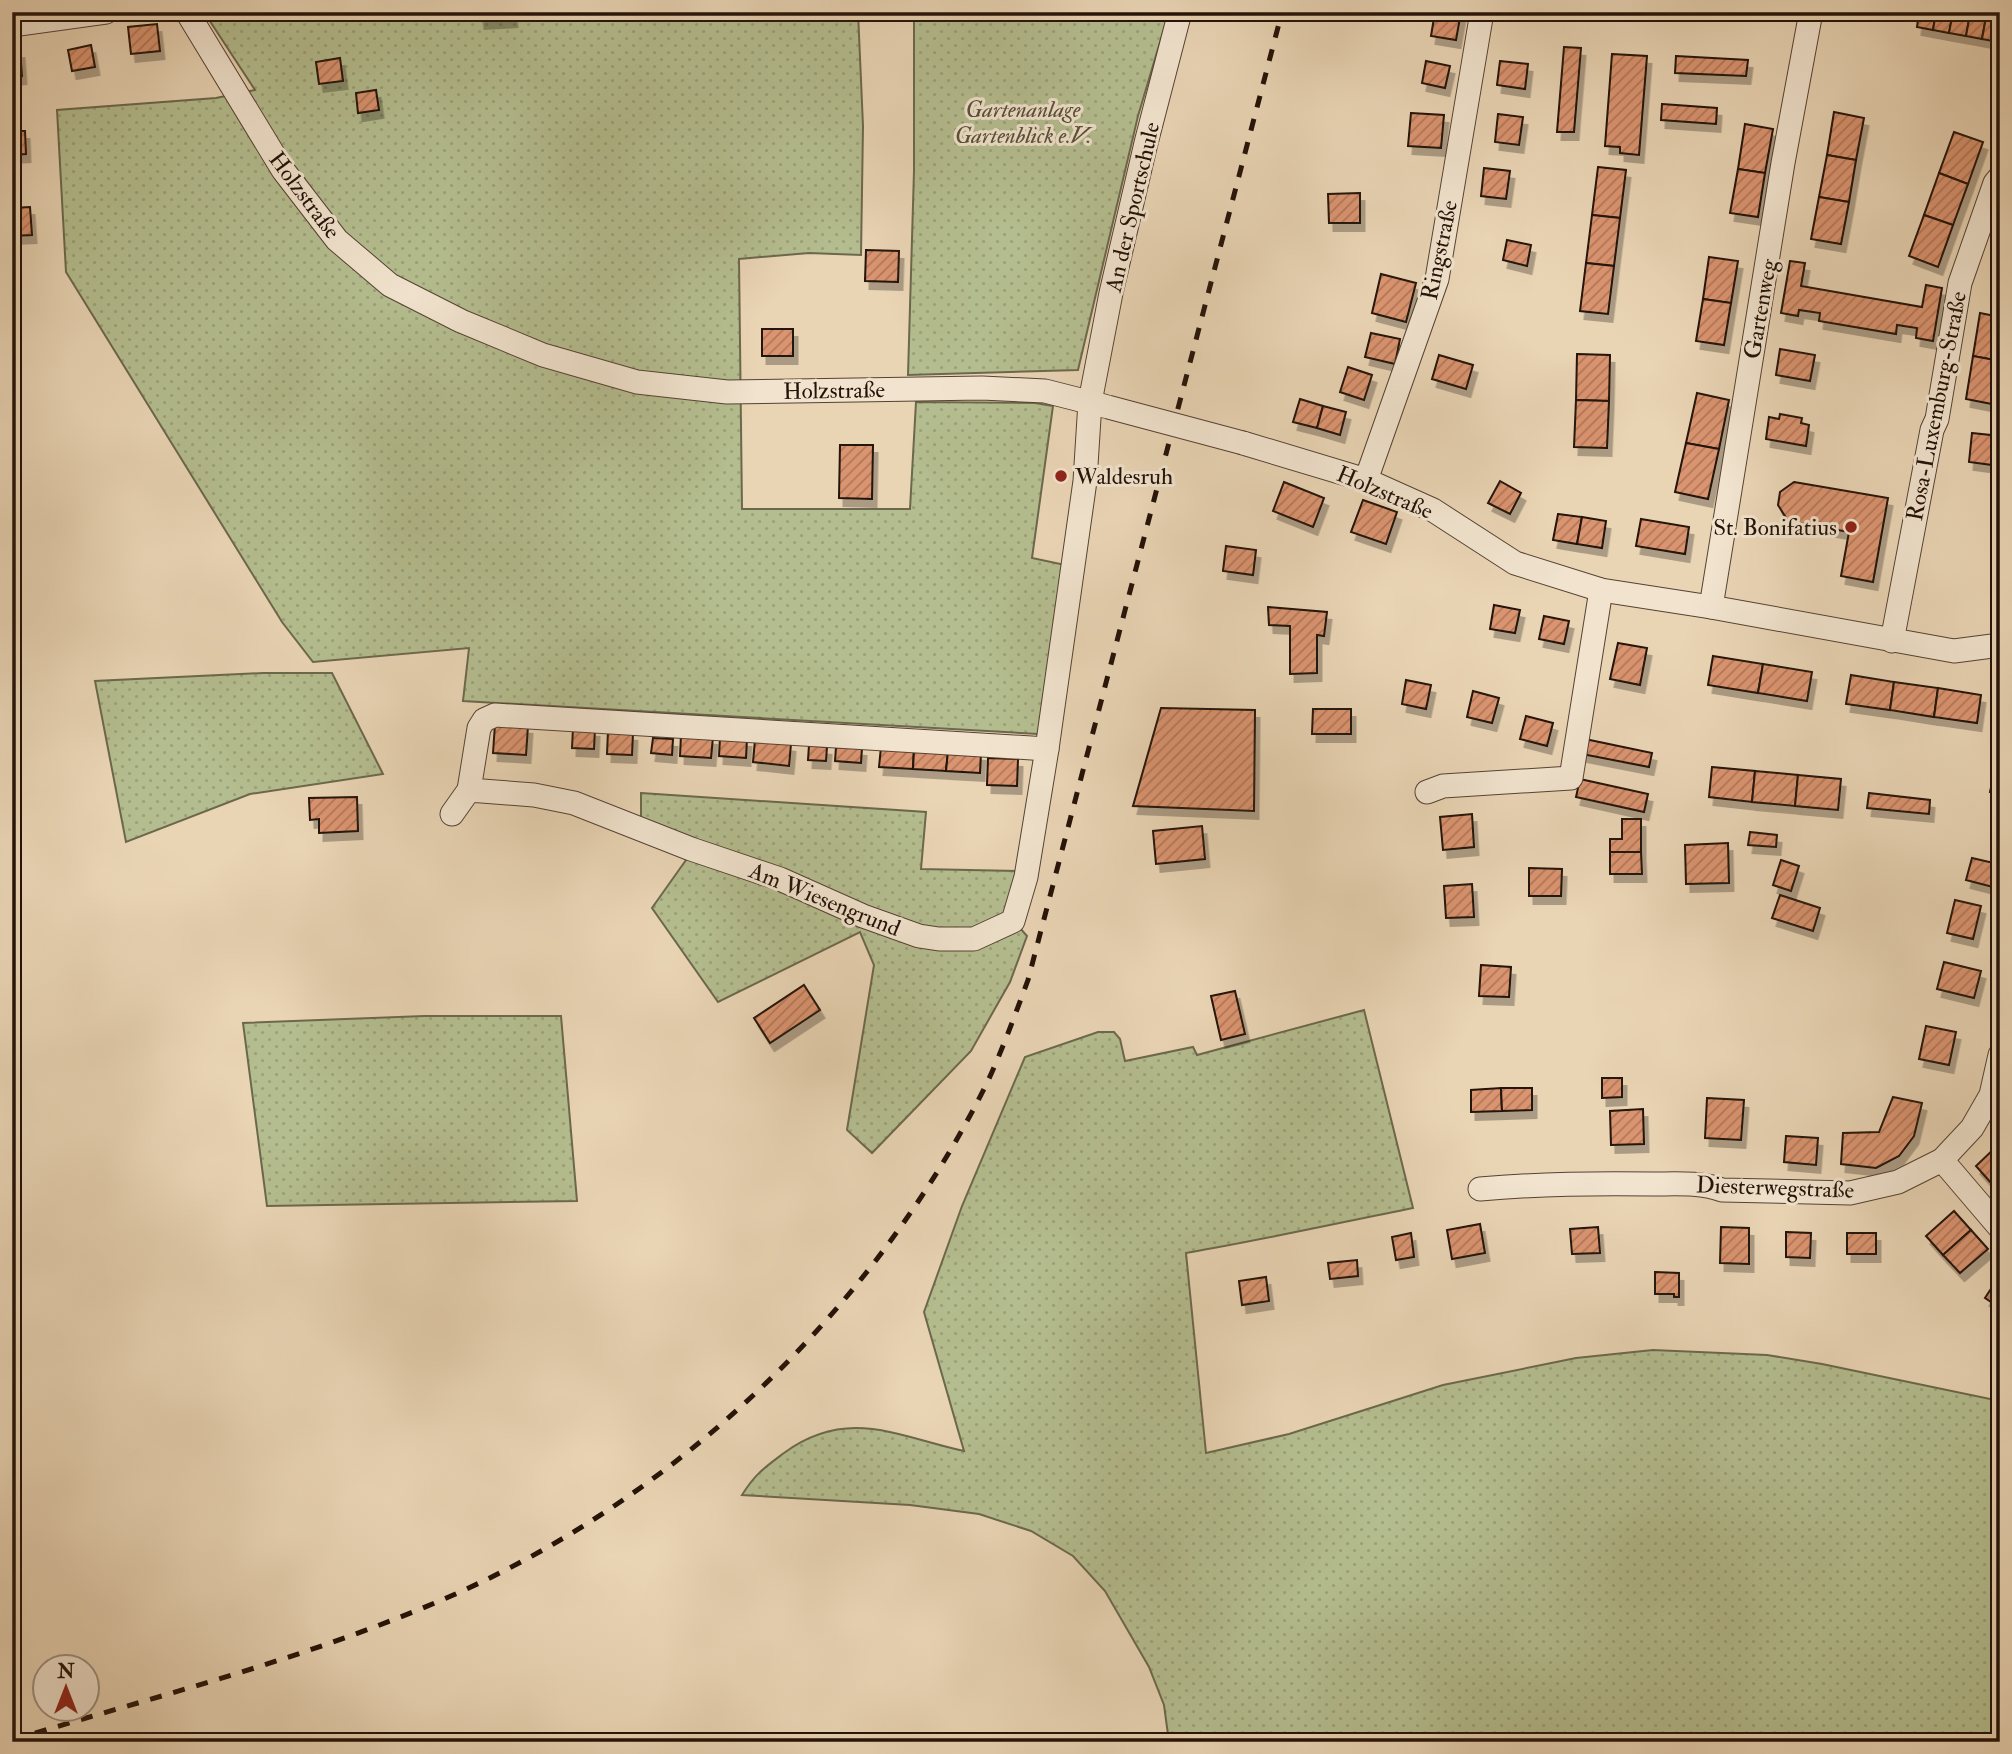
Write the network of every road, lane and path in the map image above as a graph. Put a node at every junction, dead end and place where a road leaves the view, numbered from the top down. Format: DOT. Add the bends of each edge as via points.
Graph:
graph roads {
  1 [pos="106,12"];
  2 [pos="187,12"];
  3 [pos="1180,12"];
  4 [pos="1482,12"];
  5 [pos="1811,12"];
  6 [pos="12,25"];
  7 [pos="2000,177"];
  8 [pos="1099,405"];
  9 [pos="1366,480"];
  10 [pos="1601,590"];
  11 [pos="1711,607"];
  12 [pos="1892,641"];
  13 [pos="2000,645"];
  14 [pos="1047,749"];
  15 [pos="469,790"];
  16 [pos="1427,792"];
  17 [pos="452,814"];
  18 [pos="2000,1055"];
  19 [pos="1942,1160"];
  20 [pos="1480,1189"];
  21 [pos="2000,1228"];
  1 -- 6 [label="street"];
  2 -- 8 [label="street, Holzstraße" via="283,170 337,240 390,285 461,321 542,355 637,382 727,392 1045,391"];
  3 -- 8 [label="street, An der Sportschule" via="1111,293"];
  4 -- 9 [label="street, Ringstraße" via="1437,279"];
  5 -- 11 [label="street, Gartenweg"];
  7 -- 12 [label="street, Rosa-Luxemburg-Straße" via="1960,283"];
  8 -- 9 [label="street, Holzstraße, bridge"];
  8 -- 14 [label="street, Am Wiesengrund"];
  9 -- 10 [label="street, Holzstraße" via="1433,510 1515,563"];
  10 -- 11 [label="street, Holzstraße"];
  10 -- 16 [label="street" via="1571,778 1443,786"];
  11 -- 12 [label="street, Holzstraße"];
  12 -- 13 [label="street, Holzstraße" via="1954,651"];
  14 -- 15 [label="street" via="495,715 479,728"];
  14 -- 15 [label="street, Am Wiesengrund" via="1026,877 1013,921 974,939 919,936 780,878 574,803"];
  15 -- 17 [label="street"];
  18 -- 19 [label="street, Diesterwegstraße" via="1991,1095 1972,1128"];
  19 -- 20 [label="street, Diesterwegstraße" via="1898,1182 1850,1193 1639,1184"];
  19 -- 21 [label="street"];
}
